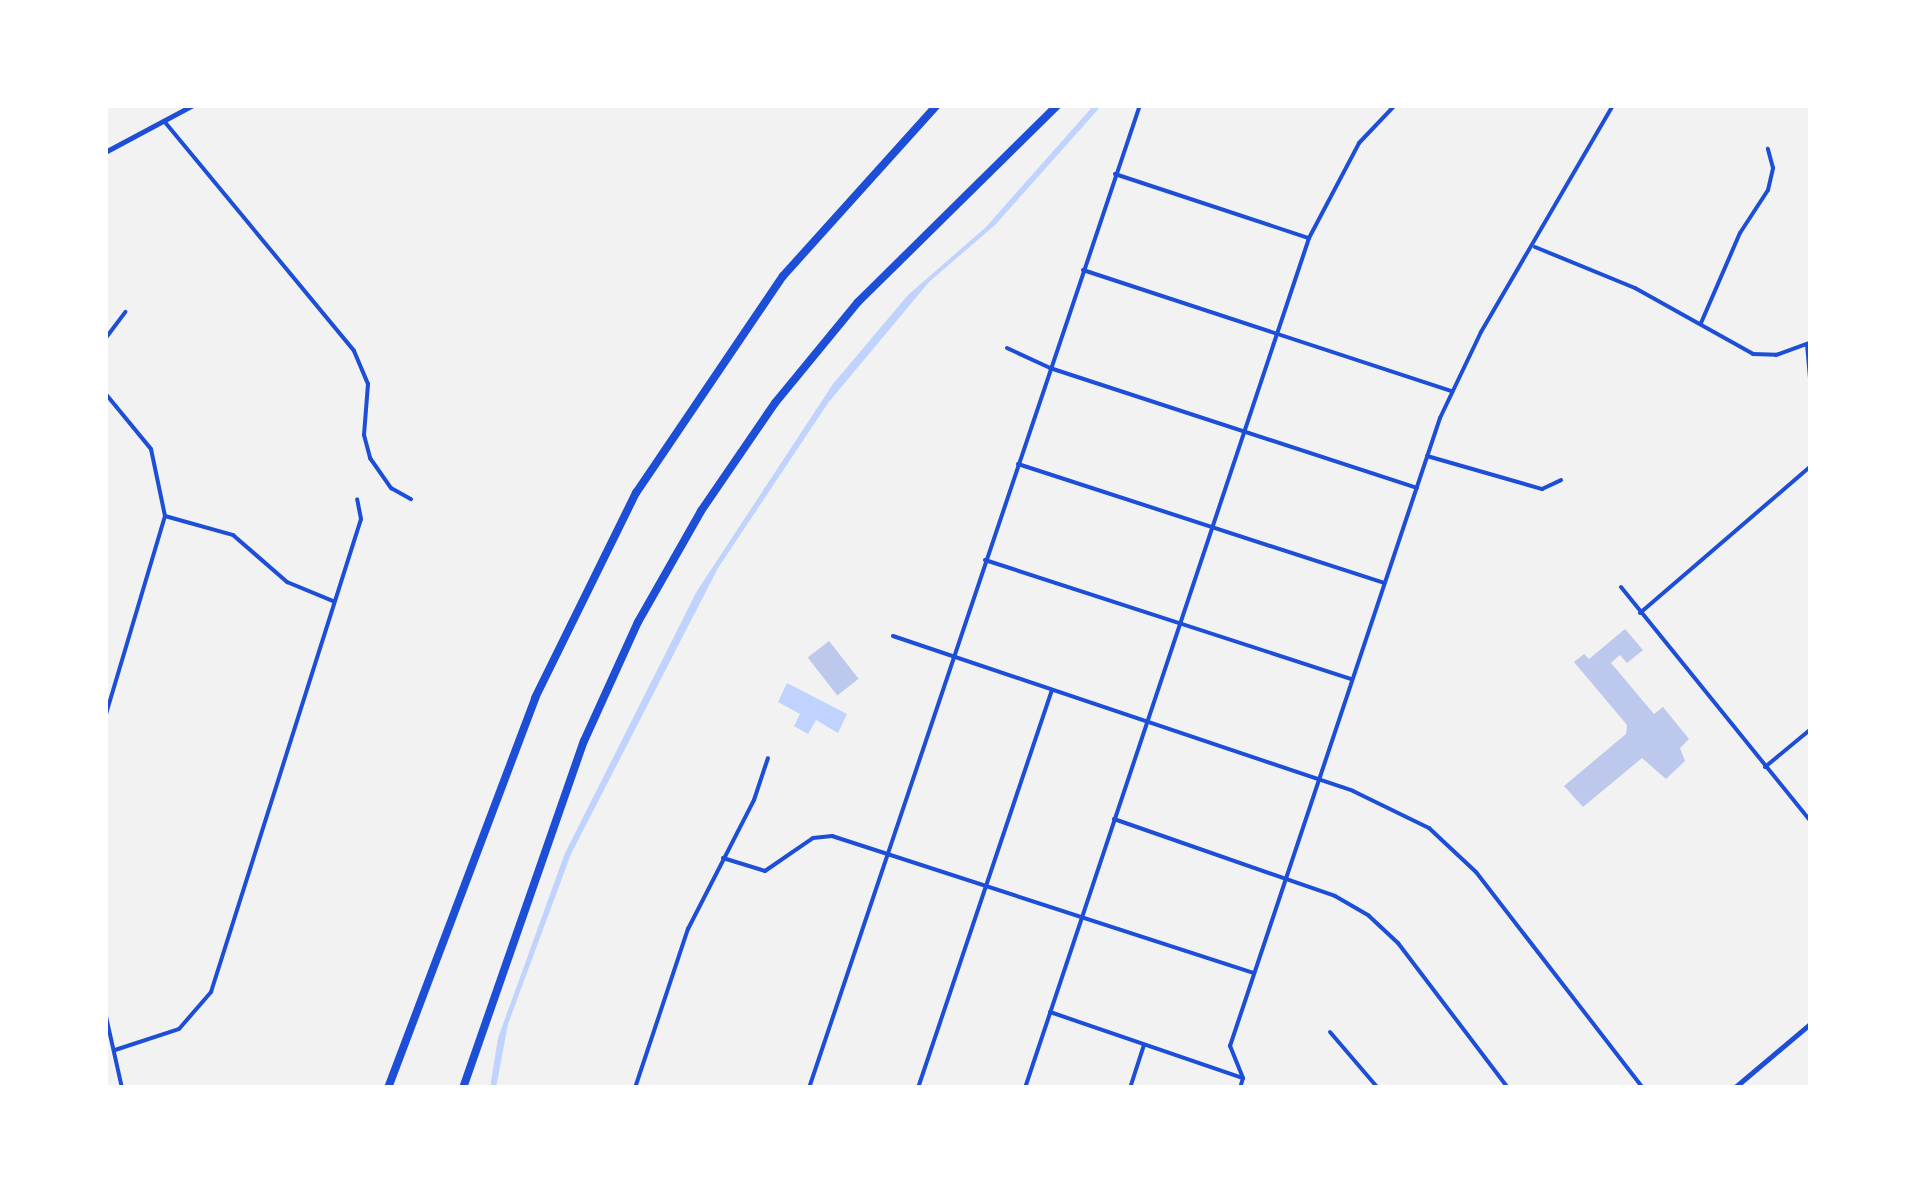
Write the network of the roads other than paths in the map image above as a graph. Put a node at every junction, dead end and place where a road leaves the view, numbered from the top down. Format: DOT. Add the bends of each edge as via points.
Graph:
graph roads {
  1 [pos="193,105"];
  2 [pos="936,105"];
  3 [pos="1058,105"];
  4 [pos="1140,105"];
  5 [pos="1395,105"];
  6 [pos="1614,105"];
  7 [pos="164,121"];
  8 [pos="1768,149"];
  9 [pos="105,152"];
  10 [pos="1115,174"];
  11 [pos="1308,238"];
  12 [pos="1535,247"];
  13 [pos="1082,270"];
  14 [pos="125,312"];
  15 [pos="1701,323"];
  16 [pos="1276,334"];
  17 [pos="105,339"];
  18 [pos="1809,343"];
  19 [pos="1008,348"];
  20 [pos="1050,368"];
  21 [pos="1811,390"];
  22 [pos="1452,392"];
  23 [pos="105,393"];
  24 [pos="1244,431"];
  25 [pos="1427,456"];
  26 [pos="1018,464"];
  27 [pos="1811,466"];
  28 [pos="1561,480"];
  29 [pos="1416,488"];
  30 [pos="358,499"];
  31 [pos="411,499"];
  32 [pos="165,516"];
  33 [pos="1212,527"];
  34 [pos="985,560"];
  35 [pos="1384,583"];
  36 [pos="1621,587"];
  37 [pos="333,602"];
  38 [pos="1640,614"];
  39 [pos="1180,623"];
  40 [pos="893,636"];
  41 [pos="953,656"];
  42 [pos="1352,679"];
  43 [pos="1052,689"];
  44 [pos="105,717"];
  45 [pos="1147,721"];
  46 [pos="1811,729"];
  47 [pos="768,758"];
  48 [pos="1765,767"];
  49 [pos="1319,779"];
  50 [pos="1114,819"];
  51 [pos="1811,822"];
  52 [pos="887,854"];
  53 [pos="723,858"];
  54 [pos="1286,879"];
  55 [pos="986,886"];
  56 [pos="1082,917"];
  57 [pos="1254,973"];
  58 [pos="105,1012"];
  59 [pos="1050,1012"];
  60 [pos="1811,1023"];
  61 [pos="1330,1032"];
  62 [pos="1144,1044"];
  63 [pos="114,1050"];
  64 [pos="1243,1078"];
  65 [pos="122,1088"];
  66 [pos="388,1088"];
  67 [pos="463,1088"];
  68 [pos="634,1088"];
  69 [pos="809,1088"];
  70 [pos="918,1088"];
  71 [pos="1025,1088"];
  72 [pos="1130,1088"];
  73 [pos="1240,1088"];
  74 [pos="1378,1088"];
  75 [pos="1508,1088"];
  76 [pos="1643,1088"];
  77 [pos="1734,1088"];
  1 -- 7 [label="main road"];
  2 -- 66 [label="highway" via="783,276 636,493 534,698"];
  3 -- 67 [label="highway" via="858,302 775,403 684,539 572,771"];
  4 -- 10 [label="street"];
  5 -- 11 [label="street" via="1359,143"];
  6 -- 12 [label="street"];
  7 -- 9 [label="main road"];
  7 -- 31 [label="street" via="354,351 368,384 364,435 370,458 391,488"];
  8 -- 15 [label="street" via="1772,179"];
  10 -- 11 [label="street"];
  10 -- 13 [label="street"];
  11 -- 16 [label="street"];
  12 -- 15 [label="street"];
  12 -- 22 [label="street"];
  13 -- 16 [label="street"];
  13 -- 20 [label="street"];
  14 -- 17 [label="street"];
  15 -- 18 [label="street" via="1753,354 1776,356"];
  16 -- 22 [label="street"];
  16 -- 24 [label="street"];
  18 -- 21 [label="street"];
  19 -- 20 [label="street"];
  20 -- 24 [label="street"];
  20 -- 26 [label="street"];
  22 -- 25 [label="street"];
  23 -- 32 [label="street" via="151,449"];
  24 -- 29 [label="street"];
  24 -- 33 [label="street"];
  25 -- 28 [label="street" via="1542,489"];
  25 -- 29 [label="street"];
  26 -- 33 [label="street"];
  26 -- 34 [label="street"];
  27 -- 38 [label="street"];
  29 -- 35 [label="street"];
  30 -- 37 [label="street" via="361,519"];
  32 -- 37 [label="street" via="233,535 287,582"];
  32 -- 44 [label="street"];
  33 -- 35 [label="street"];
  33 -- 39 [label="street"];
  34 -- 39 [label="street"];
  34 -- 41 [label="street"];
  35 -- 42 [label="street"];
  36 -- 38 [label="street"];
  37 -- 63 [label="street" via="211,992 178,1029"];
  38 -- 48 [label="street"];
  39 -- 42 [label="street"];
  39 -- 45 [label="street"];
  40 -- 41 [label="street"];
  41 -- 43 [label="street"];
  41 -- 52 [label="street"];
  42 -- 49 [label="street"];
  43 -- 45 [label="street"];
  43 -- 55 [label="street"];
  45 -- 49 [label="street"];
  45 -- 50 [label="street"];
  46 -- 48 [label="street"];
  47 -- 53 [label="street"];
  48 -- 51 [label="street"];
  49 -- 54 [label="street"];
  49 -- 76 [label="street" via="1411,817 1462,856"];
  50 -- 54 [label="street"];
  50 -- 56 [label="street"];
  52 -- 53 [label="street" via="822,836 765,871"];
  52 -- 55 [label="street"];
  52 -- 69 [label="street"];
  53 -- 68 [label="street" via="674,965"];
  54 -- 57 [label="street"];
  54 -- 75 [label="street" via="1335,896 1383,928"];
  55 -- 56 [label="street"];
  55 -- 70 [label="street"];
  56 -- 57 [label="street"];
  56 -- 59 [label="street"];
  57 -- 64 [label="street" via="1230,1046"];
  58 -- 63 [label="street"];
  59 -- 62 [label="street"];
  59 -- 71 [label="street"];
  60 -- 77 [label="main road"];
  61 -- 74 [label="street"];
  62 -- 64 [label="street"];
  62 -- 72 [label="street"];
  63 -- 65 [label="street"];
  64 -- 73 [label="street"];
}
